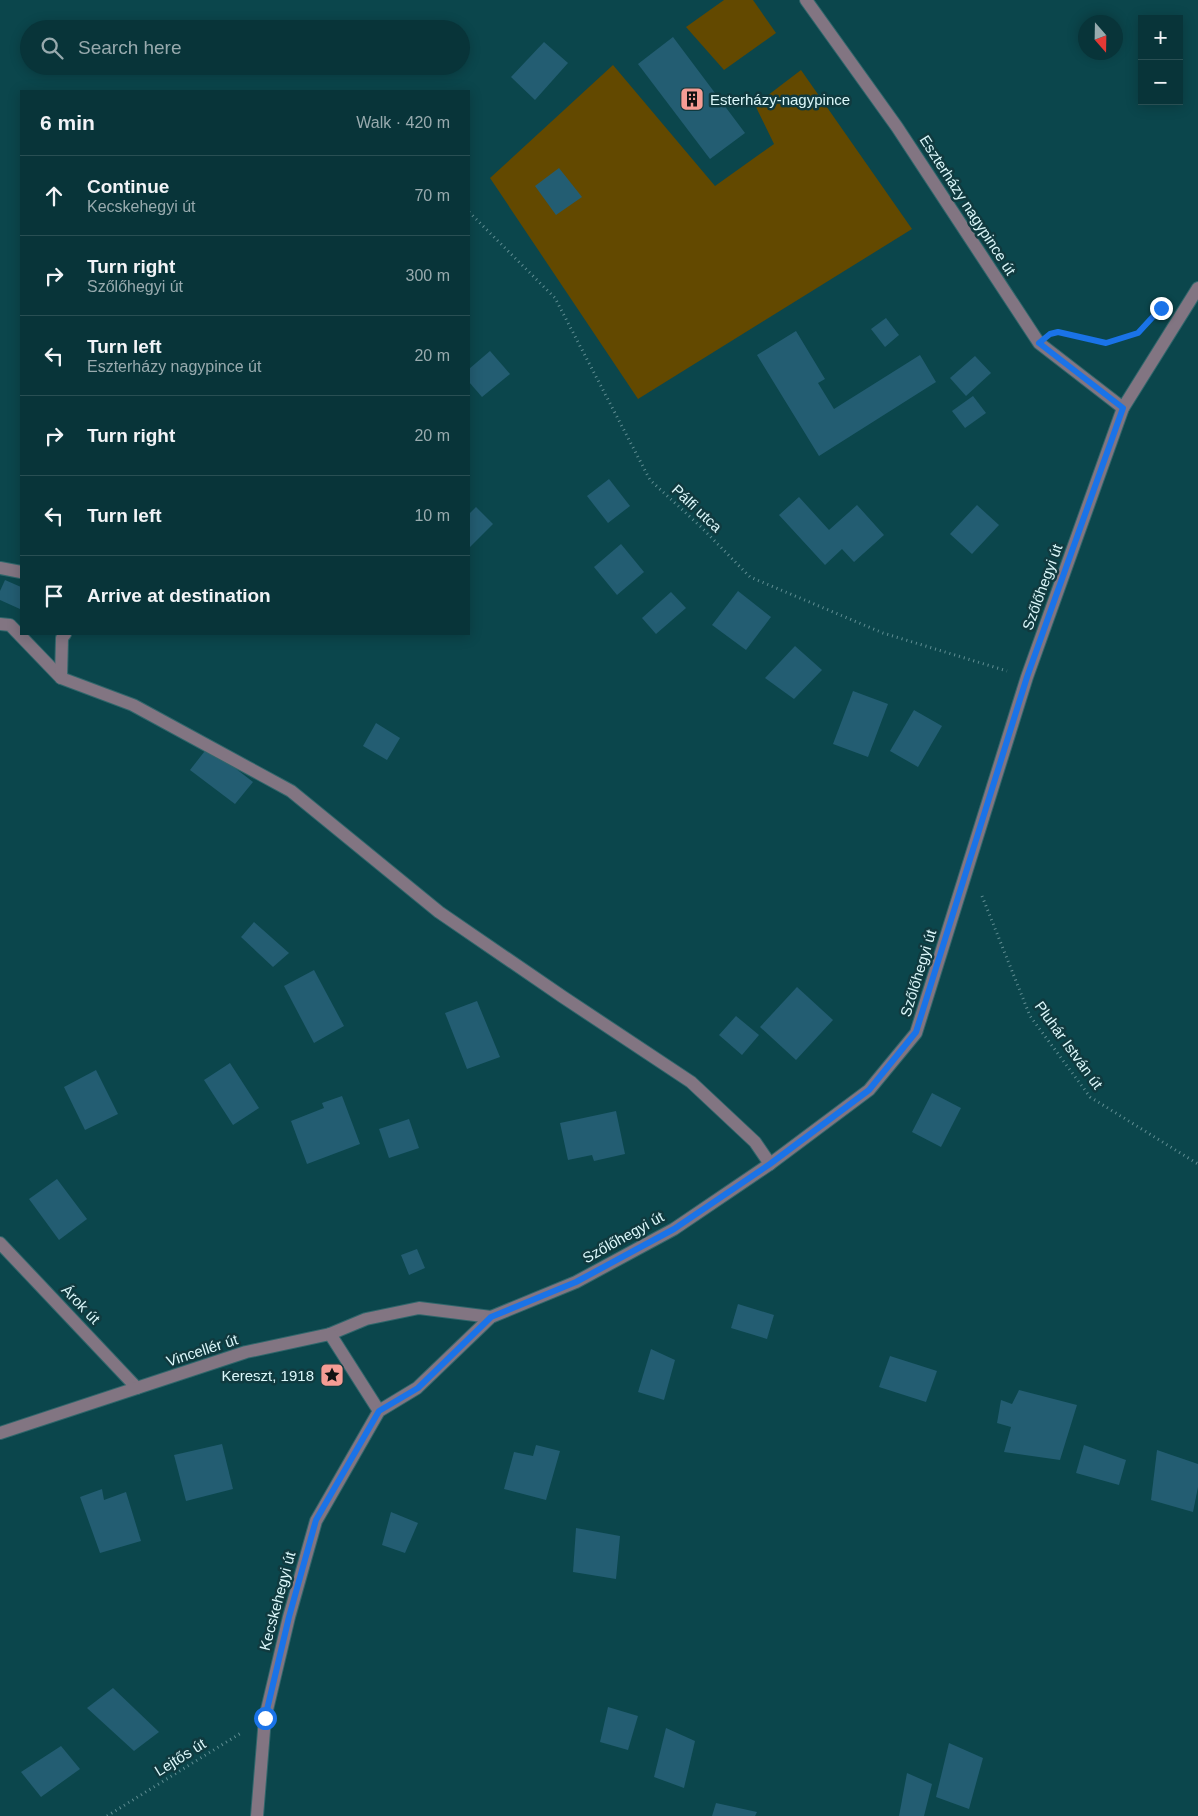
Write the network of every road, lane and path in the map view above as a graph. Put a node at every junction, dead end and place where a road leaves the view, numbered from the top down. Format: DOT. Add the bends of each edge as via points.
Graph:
graph roads {
  1 [pos="806,0"];
  2 [pos="470,213"];
  3 [pos="1198,288"];
  4 [pos="1155,314"];
  5 [pos="1039,343"];
  6 [pos="1123,408"];
  7 [pos="0,568"];
  8 [pos="20,572"];
  9 [pos="0,624"];
  10 [pos="64,635"];
  11 [pos="1027,677"];
  12 [pos="61,678"];
  13 [pos="969,863"];
  14 [pos="770,1164"];
  15 [pos="1198,1164"];
  16 [pos="0,1243"];
  17 [pos="491,1317"];
  18 [pos="330,1334"];
  19 [pos="138,1388"];
  20 [pos="379,1411"];
  21 [pos="0,1433"];
  22 [pos="265,1718"];
  23 [pos="107,1816"];
  24 [pos="257,1816"];
  1 -- 5 [label="street, Eszterházy nagypince út" via="897,127"];
  2 -- 11 [label="path, Pálfi utca" via="555,298 650,480 750,576 883,634"];
  3 -- 6 [label="street, Szőlőhegyi út"];
  4 -- 5 [label="path" via="1138,333 1106,343 1058,332"];
  5 -- 6 [label="street, Eszterházy nagypince út"];
  6 -- 11 [label="street, Szőlőhegyi út"];
  7 -- 8 [label="street"];
  9 -- 12 [label="street" via="10,626"];
  10 -- 12 [label="street"];
  11 -- 13 [label="street, Szőlőhegyi út"];
  12 -- 14 [label="street" via="133,705 291,790 439,912 691,1082 755,1142"];
  13 -- 14 [label="street, Szőlőhegyi út" via="916,1032 869,1090"];
  13 -- 15 [label="path, Pluhár István út" via="1030,1016 1090,1098"];
  14 -- 17 [label="street, Szőlőhegyi út" via="674,1229 576,1282"];
  16 -- 19 [label="street, Árok út"];
  17 -- 18 [label="street, Vincellér út" via="419,1308 366,1318"];
  17 -- 20 [label="street, Szőlőhegyi út" via="418,1388"];
  18 -- 19 [label="street, Vincellér út" via="246,1352"];
  18 -- 20 [label="street"];
  19 -- 21 [label="street, Vincellér út"];
  20 -- 22 [label="street, Kecskehegyi út" via="316,1520"];
  22 -- 23 [label="path, Lejtős út"];
  22 -- 24 [label="street, Kecskehegyi út"];
}
